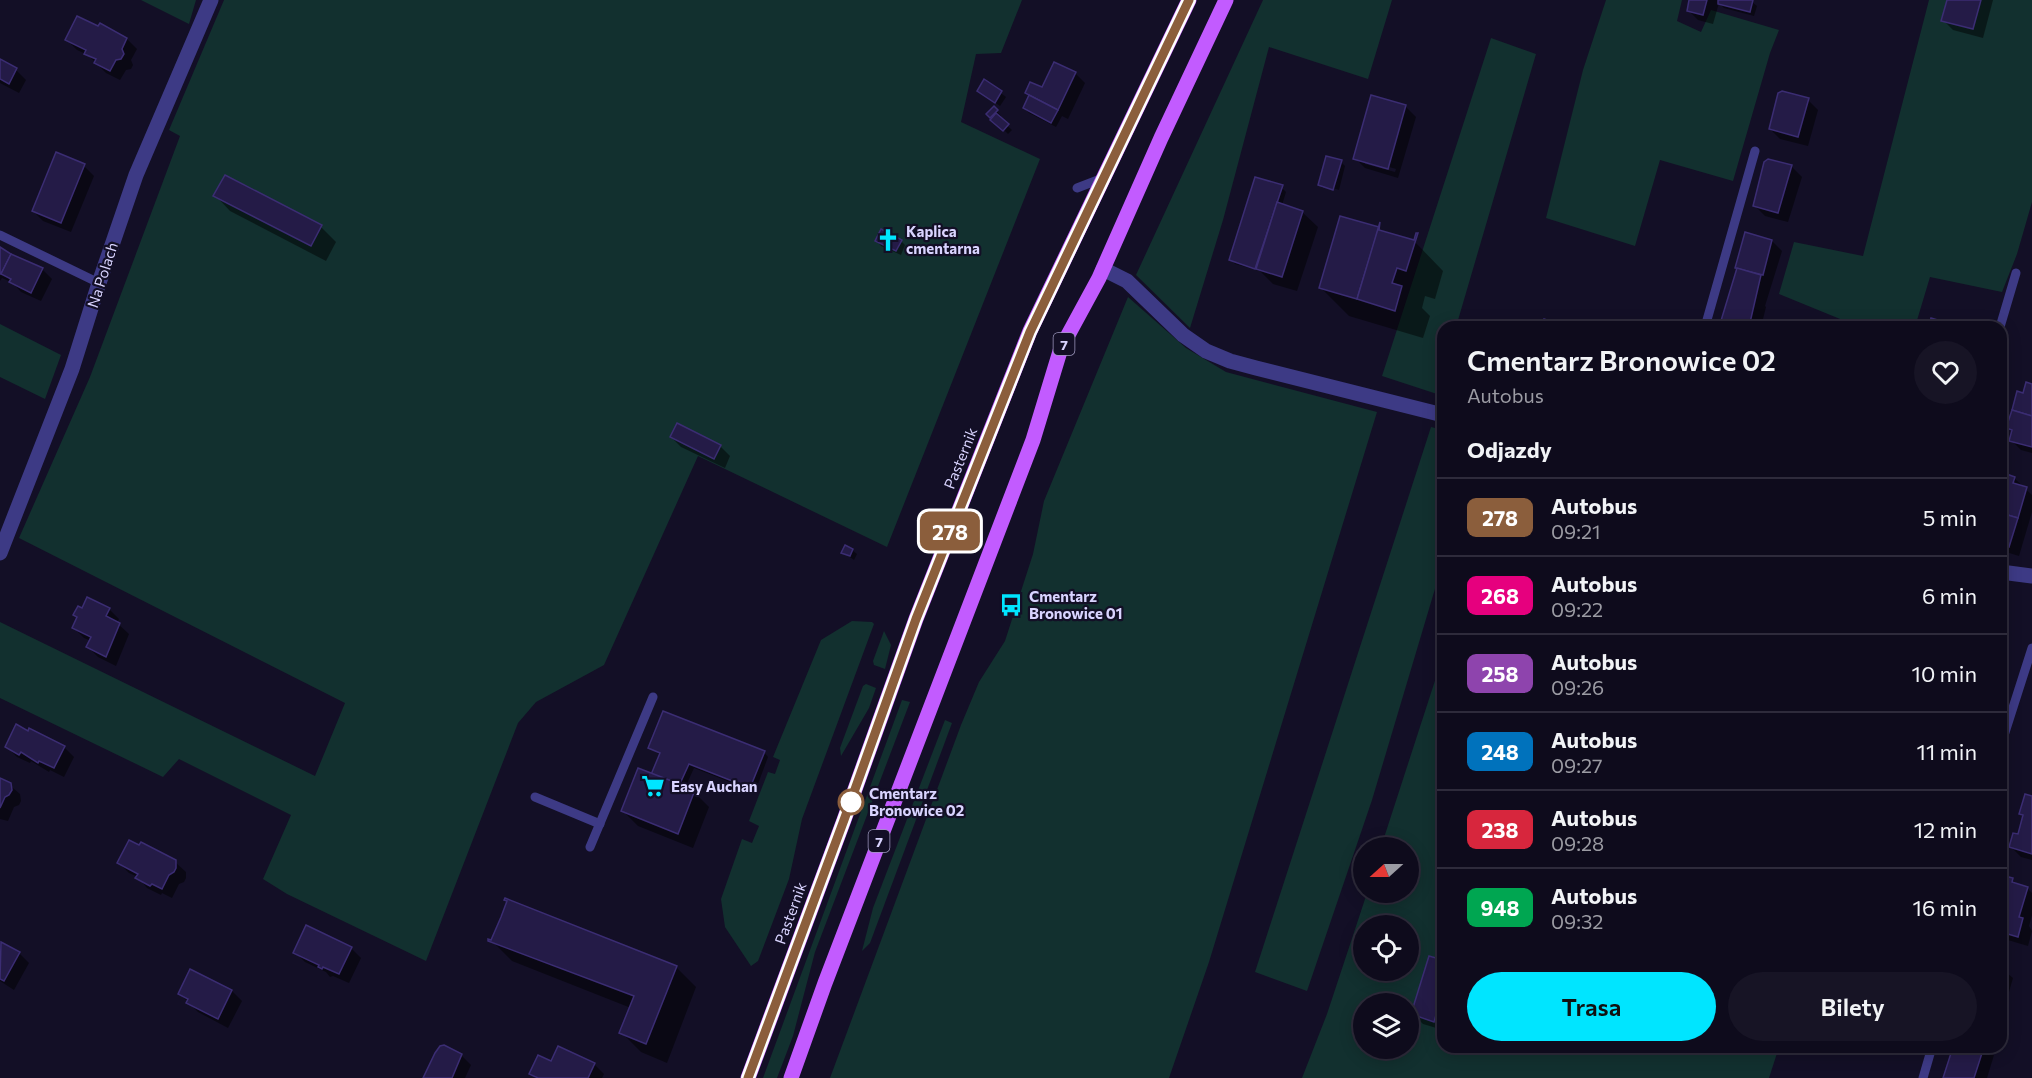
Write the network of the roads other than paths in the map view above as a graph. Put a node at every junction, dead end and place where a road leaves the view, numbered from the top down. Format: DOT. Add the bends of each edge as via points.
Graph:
graph roads {
  1 [pos="211,0"];
  2 [pos="1189,0"];
  3 [pos="1226,0"];
  4 [pos="1755,151"];
  5 [pos="1103,178"];
  6 [pos="1077,188"];
  7 [pos="0,235"];
  8 [pos="1102,269"];
  9 [pos="2016,273"];
  10 [pos="99,283"];
  11 [pos="1707,321"];
  12 [pos="2002,321"];
  13 [pos="1437,414"];
  14 [pos="0,553"];
  15 [pos="2007,573"];
  16 [pos="2032,576"];
  17 [pos="2032,648"];
  18 [pos="653,697"];
  19 [pos="2007,726"];
  20 [pos="535,797"];
  21 [pos="600,824"];
  22 [pos="590,847"];
  23 [pos="1930,1053"];
  24 [pos="748,1078"];
  25 [pos="791,1078"];
  26 [pos="1923,1078"];
  1 -- 10 [label="street, Na Polach" via="136,175"];
  2 -- 5 [label="main road, Pasternik / 7"];
  3 -- 8 [label="main road, 7"];
  4 -- 11 [label="lane"];
  5 -- 6 [label="lane"];
  5 -- 24 [label="main road, Pasternik / 7" via="1030,332 920,609"];
  7 -- 10 [label="lane"];
  8 -- 13 [label="street" via="1127,281 1183,334 1214,354 1256,369"];
  8 -- 25 [label="main road, 7" via="1061,348 1033,440"];
  9 -- 12 [label="lane"];
  10 -- 14 [label="street, Na Polach" via="72,369"];
  15 -- 16 [label="street"];
  17 -- 19 [label="lane"];
  18 -- 21 [label="lane"];
  20 -- 21 [label="lane"];
  21 -- 22 [label="lane"];
  23 -- 26 [label="lane"];
}
